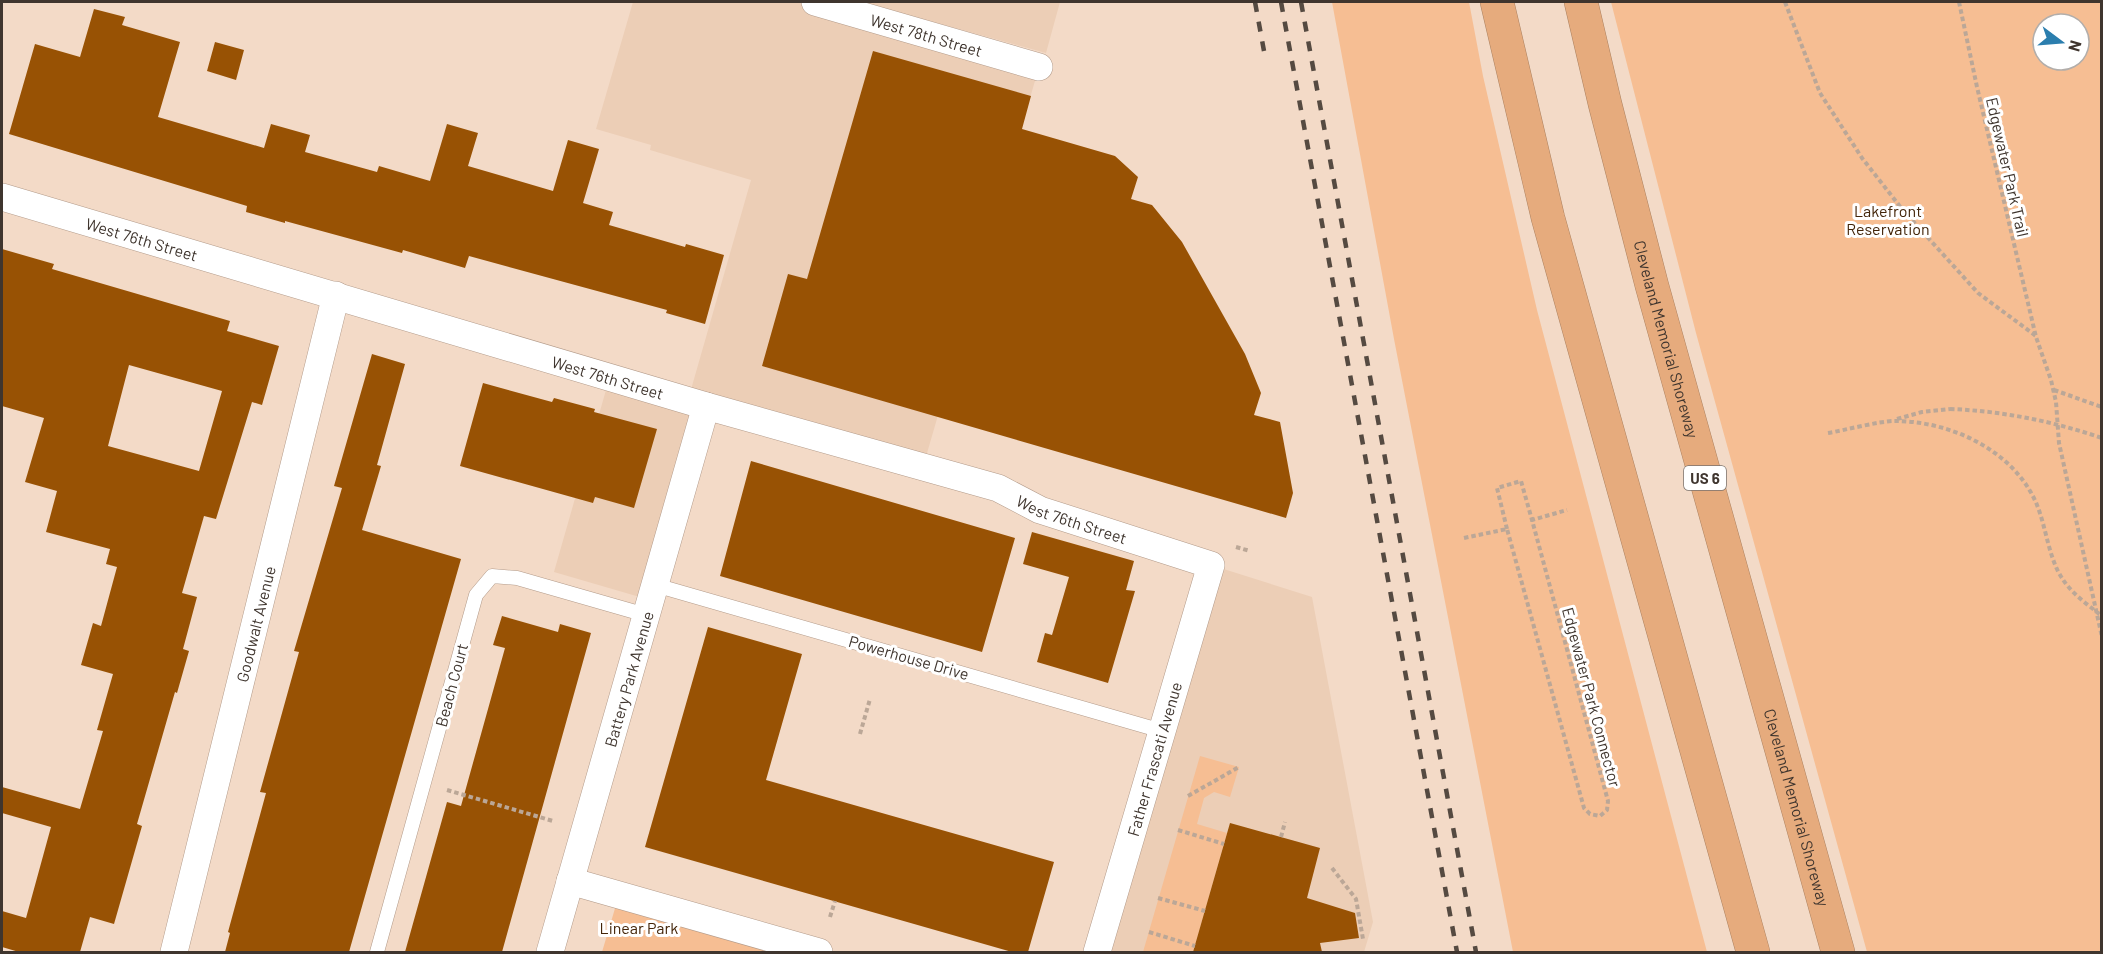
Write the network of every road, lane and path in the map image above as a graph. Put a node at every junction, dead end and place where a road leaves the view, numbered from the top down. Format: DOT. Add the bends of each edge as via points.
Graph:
graph roads {
  1 [pos="814,2"];
  2 [pos="1497,2"];
  3 [pos="1581,2"];
  4 [pos="1785,2"];
  5 [pos="1959,2"];
  6 [pos="1039,67"];
  7 [pos="2,197"];
  8 [pos="336,295"];
  9 [pos="2036,337"];
  10 [pos="2053,389"];
  11 [pos="706,406"];
  12 [pos="2102,407"];
  13 [pos="1893,420"];
  14 [pos="1828,433"];
  15 [pos="2102,438"];
  16 [pos="1567,510"];
  17 [pos="1532,520"];
  18 [pos="1507,529"];
  19 [pos="1464,538"];
  20 [pos="1211,565"];
  21 [pos="655,585"];
  22 [pos="2095,611"];
  23 [pos="646,615"];
  24 [pos="2102,616"];
  25 [pos="2102,637"];
  26 [pos="870,699"];
  27 [pos="1162,731"];
  28 [pos="860,734"];
  29 [pos="1239,767"];
  30 [pos="443,789"];
  31 [pos="1188,796"];
  32 [pos="553,821"];
  33 [pos="1285,822"];
  34 [pos="1178,830"];
  35 [pos="1281,837"];
  36 [pos="1224,844"];
  37 [pos="1332,868"];
  38 [pos="570,881"];
  39 [pos="1158,898"];
  40 [pos="835,901"];
  41 [pos="1205,911"];
  42 [pos="830,917"];
  43 [pos="1149,932"];
  44 [pos="1363,939"];
  45 [pos="1195,946"];
  46 [pos="174,952"];
  47 [pos="377,952"];
  48 [pos="550,952"];
  49 [pos="819,952"];
  50 [pos="1097,952"];
  51 [pos="1753,952"];
  52 [pos="1838,952"];
  1 -- 6 [label="street, West 78th Street"];
  2 -- 51 [label="highway" via="1548,218"];
  3 -- 52 [label="highway, Cleveland Memorial Shoreway / US 6" via="1652,286"];
  4 -- 9 [label="path" via="1821,93 1862,158 1971,285"];
  5 -- 9 [label="path, Edgewater Park Trail"];
  7 -- 8 [label="street, West 76th Street"];
  8 -- 11 [label="street, West 76th Street"];
  8 -- 46 [label="street, Goodwalt Avenue"];
  9 -- 10 [label="path, Edgewater Park Trail"];
  10 -- 12 [label="path"];
  10 -- 22 [label="path, Edgewater Park Trail" via="2059,443"];
  11 -- 20 [label="street, West 76th Street" via="998,488 1040,510"];
  11 -- 21 [label="street, Battery Park Avenue"];
  13 -- 14 [label="path"];
  13 -- 15 [label="path, bridge" via="1922,412 1985,410 2036,419"];
  13 -- 22 [label="path" via="1945,428 1988,448 2015,470 2036,503 2062,578"];
  16 -- 17 [label="path"];
  17 -- 18 [label="path" via="1521,481 1497,488"];
  17 -- 18 [label="path, Edgewater Park Connector" via="1608,801 1607,810 1600,816 1584,808"];
  18 -- 19 [label="path"];
  20 -- 27 [label="street, Father Frascati Avenue"];
  21 -- 23 [label="street, Battery Park Avenue"];
  21 -- 27 [label="lane, Powerhouse Drive"];
  22 -- 24 [label="path"];
  22 -- 25 [label="path, Edgewater Park Trail"];
  23 -- 38 [label="street, Battery Park Avenue"];
  23 -- 47 [label="lane, Beach Court" via="517,578 492,576 476,595"];
  26 -- 28 [label="path"];
  27 -- 50 [label="street, Father Frascati Avenue"];
  29 -- 31 [label="path"];
  30 -- 32 [label="path"];
  33 -- 35 [label="path"];
  34 -- 36 [label="path"];
  37 -- 44 [label="path" via="1356,899"];
  38 -- 48 [label="street, Battery Park Avenue"];
  38 -- 49 [label="street"];
  39 -- 41 [label="path"];
  40 -- 42 [label="path"];
  43 -- 45 [label="path"];
}
